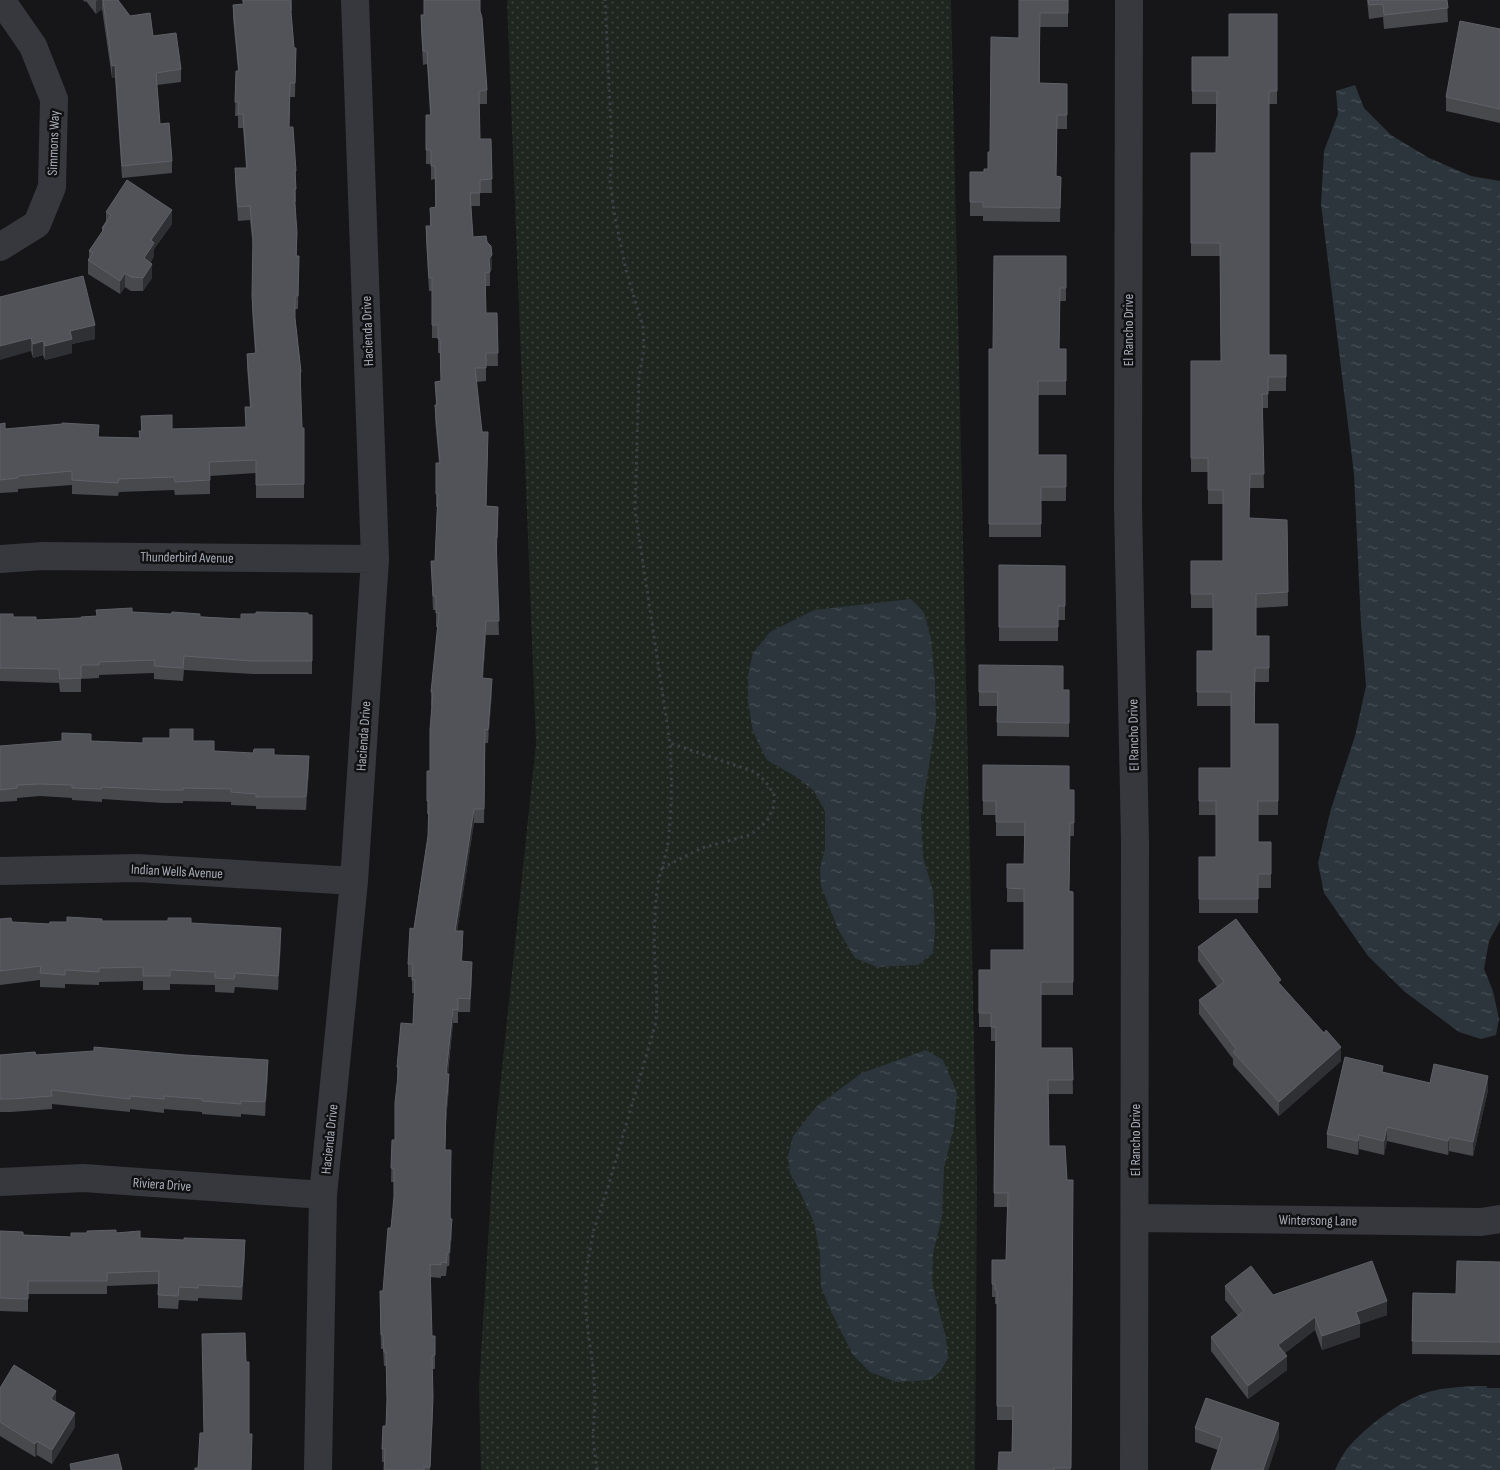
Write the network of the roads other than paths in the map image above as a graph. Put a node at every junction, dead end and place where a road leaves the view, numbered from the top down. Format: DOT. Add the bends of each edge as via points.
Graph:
graph roads {
  1 [pos="1,0"];
  2 [pos="355,0"];
  3 [pos="1129,0"];
  4 [pos="0,247"];
  5 [pos="0,559"];
  6 [pos="374,559"];
  7 [pos="0,870"];
  8 [pos="354,881"];
  9 [pos="0,1182"];
  10 [pos="323,1195"];
  11 [pos="1135,1218"];
  12 [pos="1500,1219"];
  13 [pos="318,1470"];
  14 [pos="1134,1470"];
  1 -- 4 [label="street, Simmons Way" via="33,46 54,99 52,187 37,224"];
  2 -- 6 [label="street, Hacienda Drive"];
  3 -- 11 [label="street, El Rancho Drive" via="1128,506 1135,842"];
  5 -- 6 [label="street, Thunderbird Avenue" via="43,556"];
  6 -- 8 [label="street, Hacienda Drive"];
  7 -- 8 [label="street, Indian Wells Avenue" via="137,868"];
  8 -- 10 [label="street, Hacienda Drive"];
  9 -- 10 [label="street, Riviera Drive" via="83,1178"];
  10 -- 13 [label="street, Hacienda Drive"];
  11 -- 12 [label="street, Wintersong Lane" via="1481,1222"];
  11 -- 14 [label="street, El Rancho Drive"];
}
